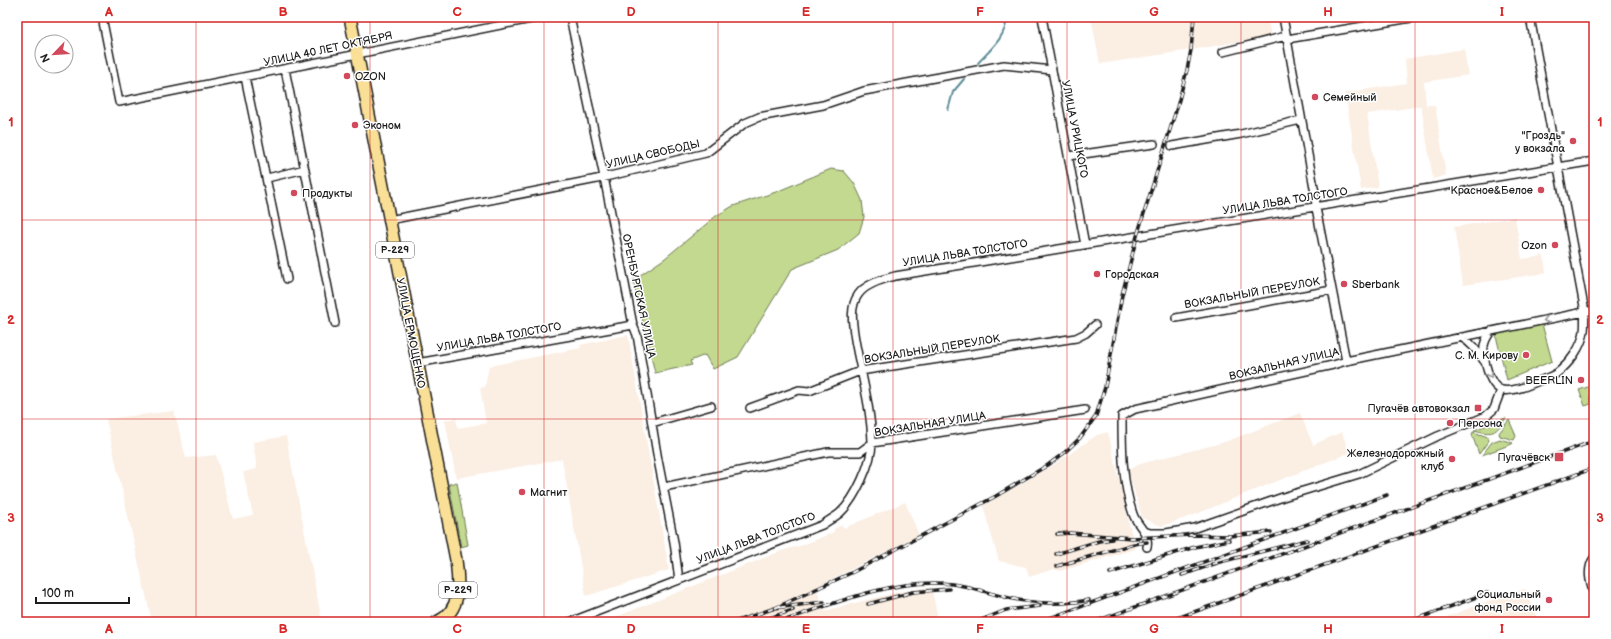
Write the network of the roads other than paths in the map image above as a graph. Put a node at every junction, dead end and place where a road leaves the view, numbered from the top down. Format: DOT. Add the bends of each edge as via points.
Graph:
graph roads {
  1 [pos="102,17"];
  2 [pos="350,17"];
  3 [pos="541,17"];
  4 [pos="570,17"];
  5 [pos="1042,17"];
  6 [pos="1283,17"];
  7 [pos="1417,17"];
  8 [pos="1530,17"];
  9 [pos="1287,39"];
  10 [pos="1222,52"];
  11 [pos="357,54"];
  12 [pos="285,69"];
  13 [pos="1052,70"];
  14 [pos="245,77"];
  15 [pos="1301,120"];
  16 [pos="1154,144"];
  17 [pos="1172,146"];
  18 [pos="1069,156"];
  19 [pos="1594,161"];
  20 [pos="1558,167"];
  21 [pos="305,169"];
  22 [pos="604,177"];
  23 [pos="267,178"];
  24 [pos="1316,208"];
  25 [pos="389,220"];
  26 [pos="1086,245"];
  27 [pos="287,278"];
  28 [pos="1332,290"];
  29 [pos="1594,310"];
  30 [pos="1585,312"];
  31 [pos="1176,318"];
  32 [pos="335,323"];
  33 [pos="633,325"];
  34 [pos="1095,325"];
  35 [pos="1491,331"];
  36 [pos="1461,337"];
  37 [pos="1346,360"];
  38 [pos="1484,362"];
  39 [pos="417,363"];
  40 [pos="860,371"];
  41 [pos="1501,390"];
  42 [pos="711,406"];
  43 [pos="750,408"];
  44 [pos="1085,410"];
  45 [pos="652,423"];
  46 [pos="872,443"];
  47 [pos="664,487"];
  48 [pos="1144,531"];
  49 [pos="1147,547"];
  50 [pos="1593,559"];
  51 [pos="679,580"];
  52 [pos="1594,594"];
  53 [pos="440,622"];
  54 [pos="570,622"];
  1 -- 14 [label="street, УЛИЦА 40 ЛЕТ ОКТЯБРЯ" via="119,102"];
  2 -- 11 [label="highway, УЛИЦА ЕРМОЩЕНКО / Р-229"];
  3 -- 11 [label="street, УЛИЦА 40 ЛЕТ ОКТЯБРЯ"];
  4 -- 22 [label="street, ОРЕНБУРГСКАЯ УЛИЦА"];
  5 -- 13 [label="street, УЛИЦА УРИЦКОГО"];
  6 -- 9 [label="street"];
  7 -- 9 [label="street"];
  8 -- 20 [label="street"];
  9 -- 10 [label="street" via="1282,37"];
  9 -- 15 [label="street"];
  11 -- 12 [label="street, УЛИЦА 40 ЛЕТ ОКТЯБРЯ"];
  11 -- 25 [label="highway, УЛИЦА ЕРМОЩЕНКО / Р-229"];
  12 -- 14 [label="street, УЛИЦА 40 ЛЕТ ОКТЯБРЯ"];
  12 -- 21 [label="street"];
  13 -- 18 [label="street, УЛИЦА УРИЦКОГО"];
  13 -- 22 [label="street, УЛИЦА СВОБОДЫ" via="1004,65 864,91 823,105 759,117 745,123 706,153"];
  14 -- 23 [label="street"];
  15 -- 17 [label="street"];
  15 -- 24 [label="street"];
  16 -- 18 [label="street"];
  18 -- 26 [label="street, УЛИЦА УРИЦКОГО"];
  19 -- 20 [label="street, УЛИЦА ЛЬВА ТОЛСТОГО"];
  20 -- 24 [label="street, УЛИЦА ЛЬВА ТОЛСТОГО"];
  20 -- 30 [label="street"];
  21 -- 23 [label="street"];
  21 -- 32 [label="street"];
  22 -- 25 [label="street, УЛИЦА СВОБОДЫ"];
  22 -- 33 [label="street, ОРЕНБУРГСКАЯ УЛИЦА"];
  23 -- 27 [label="street"];
  24 -- 26 [label="street, УЛИЦА ЛЬВА ТОЛСТОГО"];
  24 -- 28 [label="street"];
  25 -- 39 [label="highway, УЛИЦА ЕРМОЩЕНКО / Р-229"];
  26 -- 40 [label="street, УЛИЦА ЛЬВА ТОЛСТОГО" via="895,276 864,288 858,295 852,314"];
  28 -- 31 [label="street, ВОКЗАЛЬНЫЙ ПЕРЕУЛОК"];
  28 -- 37 [label="street"];
  29 -- 30 [label="street"];
  30 -- 35 [label="street, one-way"];
  30 -- 41 [label="street" via="1584,332 1569,362 1556,374 1516,389"];
  33 -- 39 [label="street, УЛИЦА ЛЬВА ТОЛСТОГО"];
  33 -- 45 [label="street, ОРЕНБУРГСКАЯ УЛИЦА" via="637,335"];
  34 -- 40 [label="street, ВОКЗАЛЬНЫЙ ПЕРЕУЛОК" via="1076,338"];
  35 -- 36 [label="street"];
  35 -- 38 [label="street" via="1486,338"];
  36 -- 37 [label="street, ВОКЗАЛЬНАЯ УЛИЦА"];
  36 -- 38 [label="street" via="1476,349"];
  37 -- 48 [label="street, ВОКЗАЛЬНАЯ УЛИЦА" via="1135,409 1122,416 1124,476 1132,514"];
  38 -- 41 [label="street, one-way" via="1495,386"];
  39 -- 53 [label="highway, УЛИЦА ЕРМОЩЕНКО / Р-229" via="458,575 458,596 452,610"];
  40 -- 43 [label="street, ВОКЗАЛЬНЫЙ ПЕРЕУЛОК" via="809,391 799,390"];
  40 -- 46 [label="street, УЛИЦА ЛЬВА ТОЛСТОГО"];
  41 -- 48 [label="street" via="1494,409 1486,416 1359,474 1195,528 1160,533"];
  42 -- 45 [label="street"];
  44 -- 46 [label="street, ВОКЗАЛЬНАЯ УЛИЦА"];
  45 -- 47 [label="street, ОРЕНБУРГСКАЯ УЛИЦА"];
  46 -- 47 [label="street, ВОКЗАЛЬНАЯ УЛИЦА" via="860,452 828,452"];
  46 -- 51 [label="street, УЛИЦА ЛЬВА ТОЛСТОГО" via="865,473 850,500 839,513 822,525"];
  47 -- 51 [label="street, ОРЕНБУРГСКАЯ УЛИЦА"];
  48 -- 49 [label="street"];
  50 -- 52 [label="street" via="1589,574"];
  51 -- 54 [label="street, УЛИЦА ЛЬВА ТОЛСТОГО"];
}
